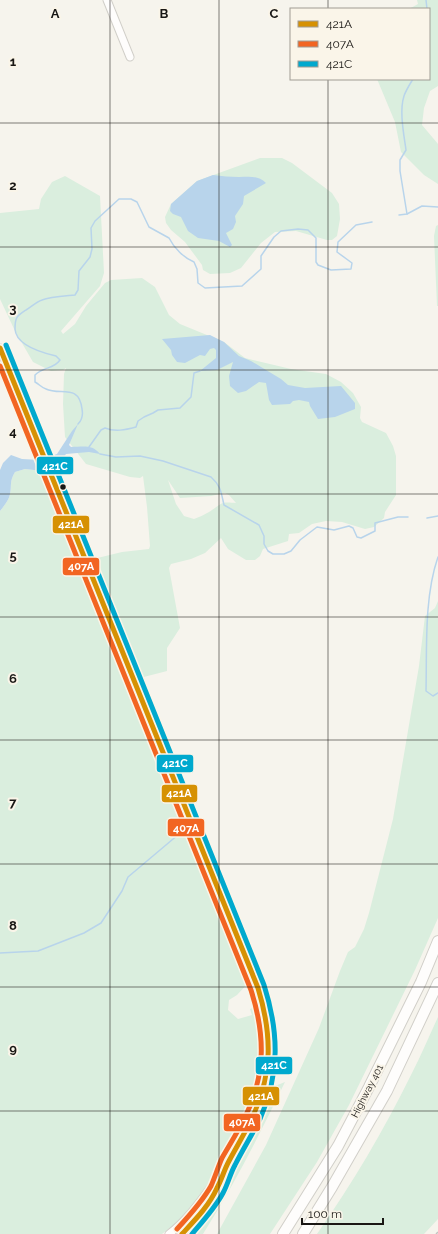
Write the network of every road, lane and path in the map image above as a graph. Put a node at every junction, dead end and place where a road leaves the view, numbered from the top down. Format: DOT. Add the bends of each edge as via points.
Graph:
graph roads {
  1 [pos="107,0"];
  2 [pos="130,57"];
  3 [pos="0,348"];
  4 [pos="438,941"];
  5 [pos="438,983"];
  6 [pos="225,1168"];
  7 [pos="169,1234"];
  8 [pos="182,1234"];
  9 [pos="283,1234"];
  10 [pos="303,1234"];
  1 -- 2 [label="street"];
  3 -- 6 [label="street" via="258,988 265,1012 269,1039 265,1082 250,1123"];
  4 -- 9 [label="highway, Highway 401" via="421,982 369,1088 338,1146"];
  5 -- 10 [label="highway, Highway 401" via="387,1091"];
  6 -- 7 [label="street" via="195,1209"];
  6 -- 8 [label="street" via="211,1199"];
}
